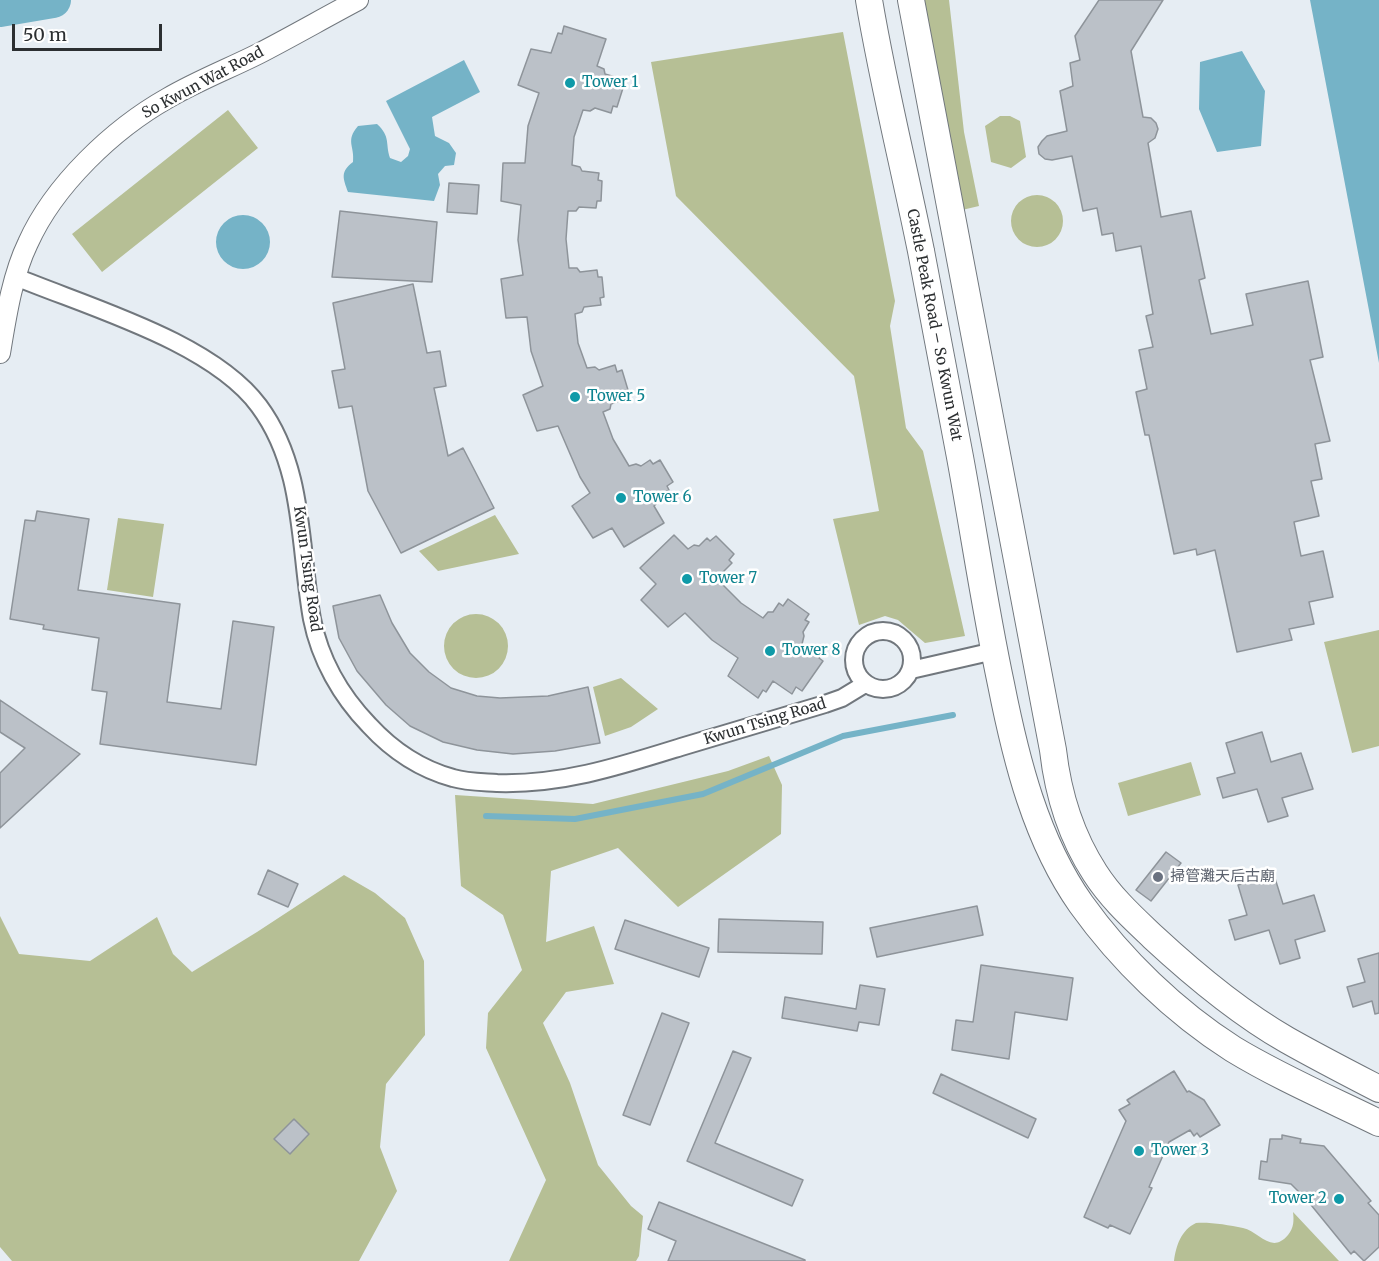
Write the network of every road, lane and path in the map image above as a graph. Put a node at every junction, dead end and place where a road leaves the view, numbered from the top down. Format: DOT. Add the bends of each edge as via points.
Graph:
graph roads {
  1 [pos="358,0"];
  2 [pos="868,0"];
  3 [pos="911,0"];
  4 [pos="16,277"];
  5 [pos="0,353"];
  6 [pos="994,651"];
  7 [pos="910,670"];
  8 [pos="866,684"];
  9 [pos="1379,1089"];
  10 [pos="1379,1123"];
  1 -- 4 [label="street, So Kwun Wat Road" via="166,99 113,136 69,180 43,217 27,243"];
  2 -- 6 [label="main road, Castle Peak Road – So Kwun Wat" via="921,250"];
  3 -- 9 [label="main road" via="1067,818 1094,872 1109,892 1167,949 1233,1005 1286,1039"];
  4 -- 5 [label="street, So Kwun Wat Road"];
  4 -- 8 [label="street, Kwun Tsing Road" via="185,348 222,369 260,406 282,445 297,497 312,618 320,651 357,713 394,750 422,766 454,779 484,782 582,776 825,704"];
  6 -- 7 [label="street"];
  6 -- 10 [label="main road, Castle Peak Road – So Kwun Wat" via="1030,800 1064,875 1102,932 1165,996 1230,1047"];
  7 -- 8 [label="street" via="892,688"];
  7 -- 8 [label="street" via="912,660 906,641 889,631 869,633 853,657 858,676"];
}
